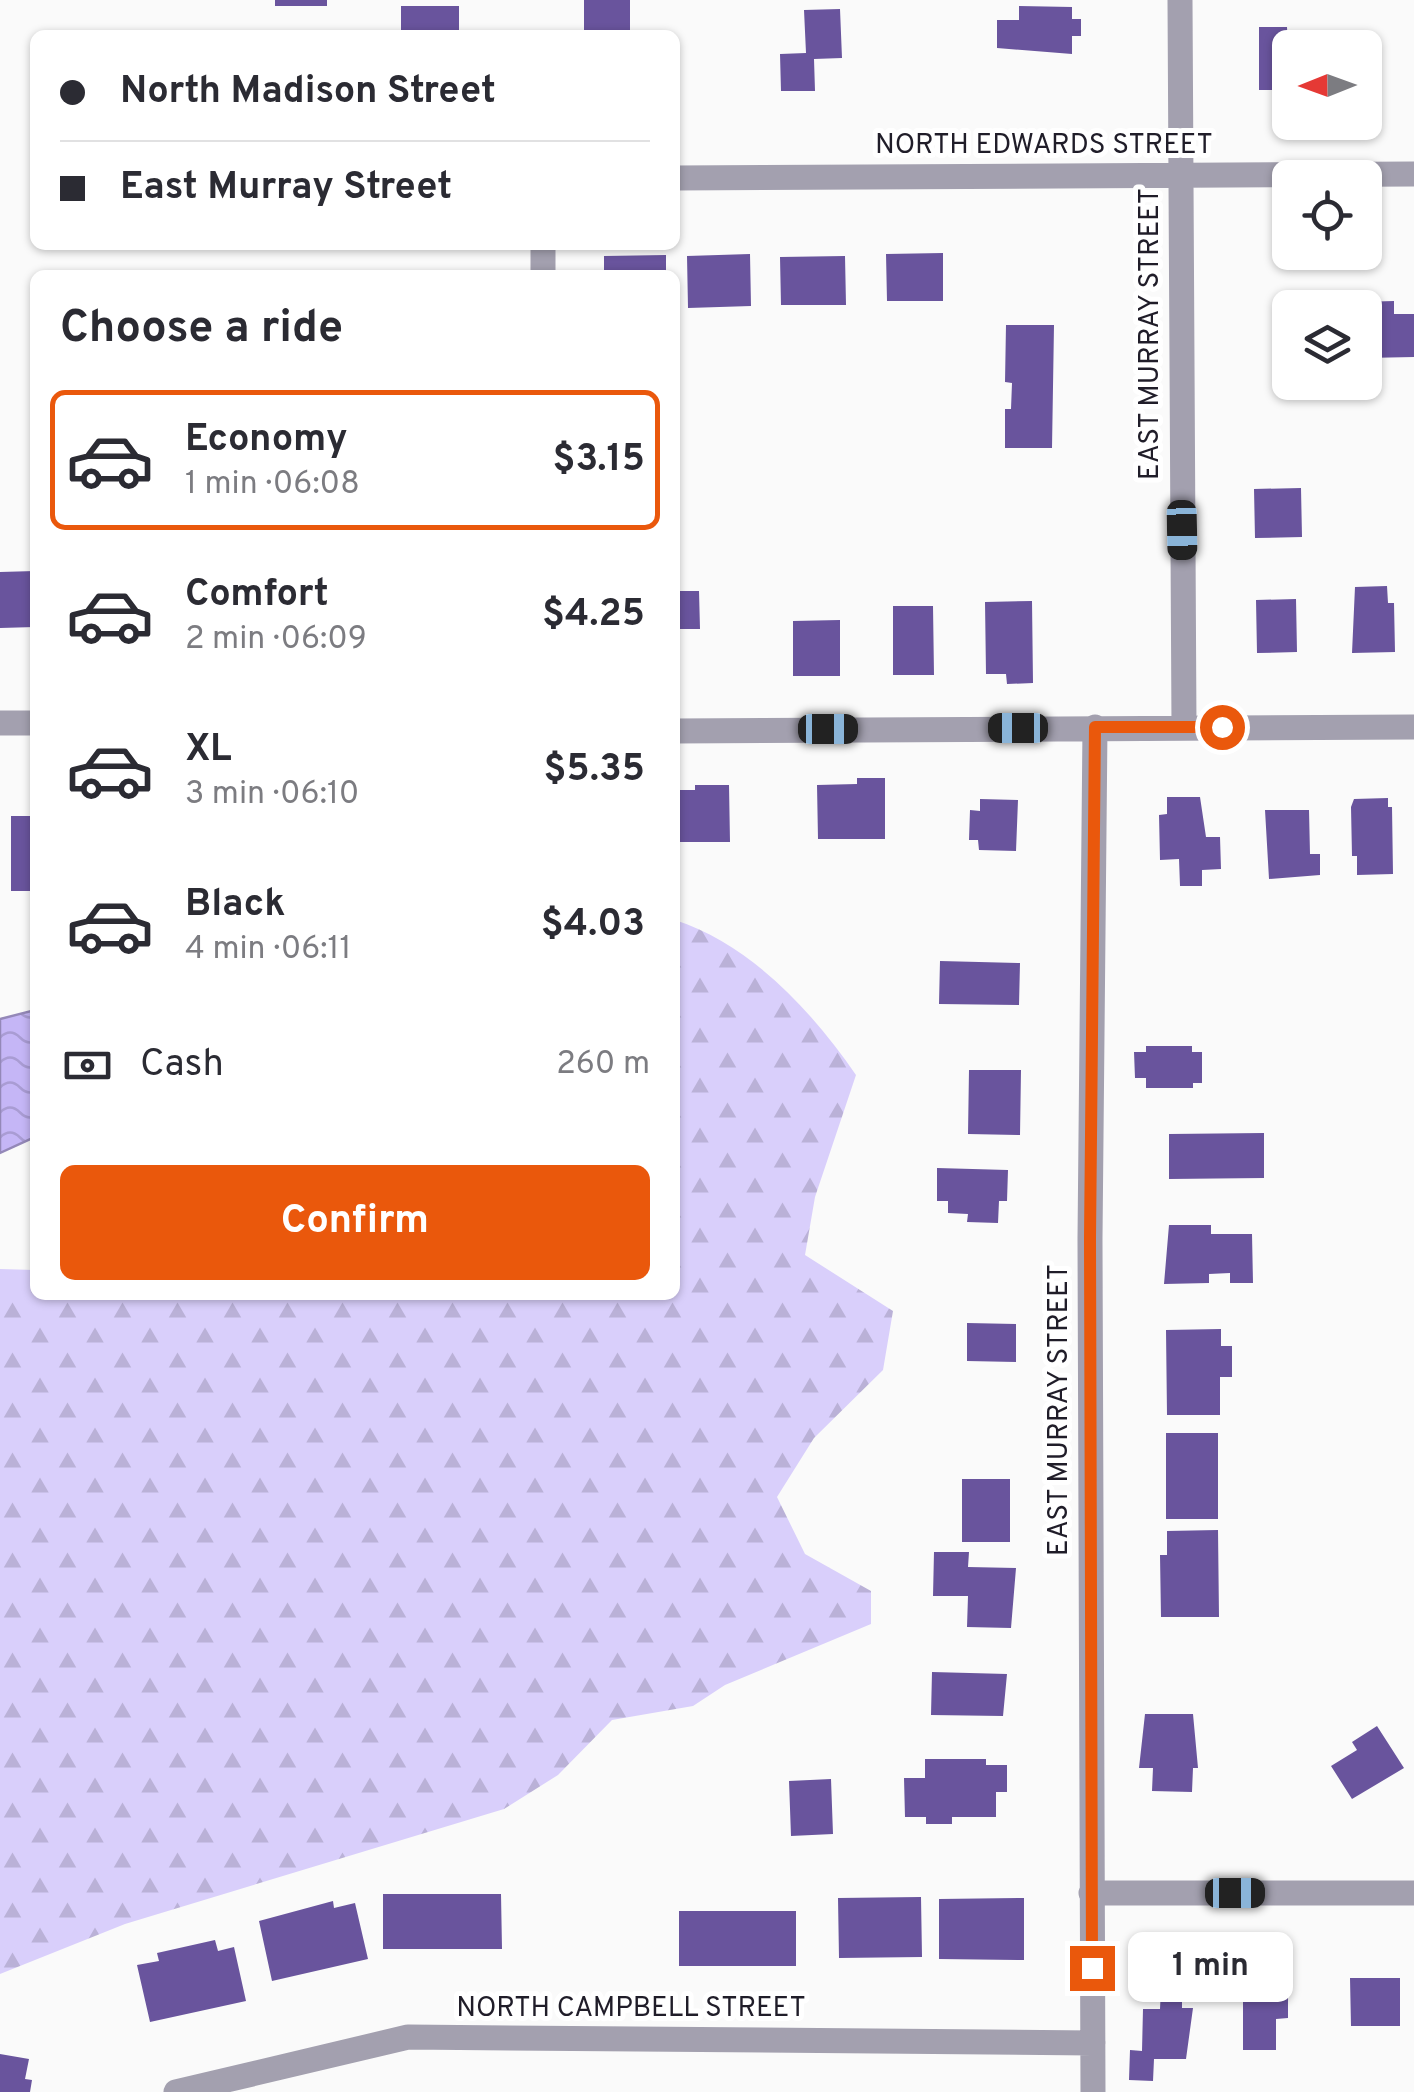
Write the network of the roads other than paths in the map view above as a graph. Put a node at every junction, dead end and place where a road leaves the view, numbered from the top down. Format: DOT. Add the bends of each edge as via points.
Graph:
graph roads {
  1 [pos="1180,0"];
  2 [pos="1414,174"];
  3 [pos="1179,175"];
  4 [pos="680,178"];
  5 [pos="0,722"];
  6 [pos="30,723"];
  7 [pos="1095,727"];
  8 [pos="1184,727"];
  9 [pos="1414,728"];
  10 [pos="680,731"];
  11 [pos="1091,1893"];
  12 [pos="1414,1893"];
  13 [pos="1093,2043"];
  14 [pos="176,2092"];
  15 [pos="1092,2092"];
  1 -- 3 [label="street, EAST MURRAY STREET"];
  2 -- 3 [label="street, NORTH EDWARDS STREET"];
  3 -- 4 [label="street, NORTH EDWARDS STREET"];
  3 -- 8 [label="street, EAST MURRAY STREET"];
  5 -- 6 [label="street"];
  7 -- 8 [label="street"];
  7 -- 10 [label="street"];
  7 -- 11 [label="street, EAST MURRAY STREET"];
  8 -- 9 [label="street"];
  11 -- 12 [label="street"];
  11 -- 13 [label="street, EAST MURRAY STREET"];
  13 -- 14 [label="street, NORTH CAMPBELL STREET" via="408,2037"];
  13 -- 15 [label="street, EAST MURRAY STREET"];
}
